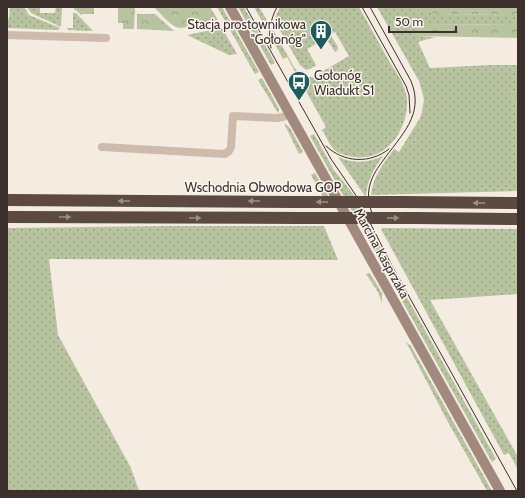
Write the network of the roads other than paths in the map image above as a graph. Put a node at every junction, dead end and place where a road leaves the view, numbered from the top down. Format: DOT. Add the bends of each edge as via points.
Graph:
graph roads {
  1 [pos="230,7"];
  2 [pos="7,35"];
  3 [pos="106,38"];
  4 [pos="290,114"];
  5 [pos="102,147"];
  6 [pos="7,200"];
  7 [pos="518,203"];
  8 [pos="7,216"];
  9 [pos="26,217"];
  10 [pos="518,219"];
  11 [pos="7,220"];
  12 [pos="500,491"];
  1 -- 4 [label="street, Marcina Kasprzaka"];
  2 -- 3 [label="street"];
  4 -- 5 [label="street" via="277,118 233,116 231,147 225,154"];
  4 -- 12 [label="street, Marcina Kasprzaka"];
  7 -- 6 [label="highway, Wschodnia Obwodowa GOP, one-way, bridge"];
  8 -- 9 [label="highway"];
  9 -- 10 [label="highway, one-way, bridge"];
  9 -- 11 [label="highway"];
}
